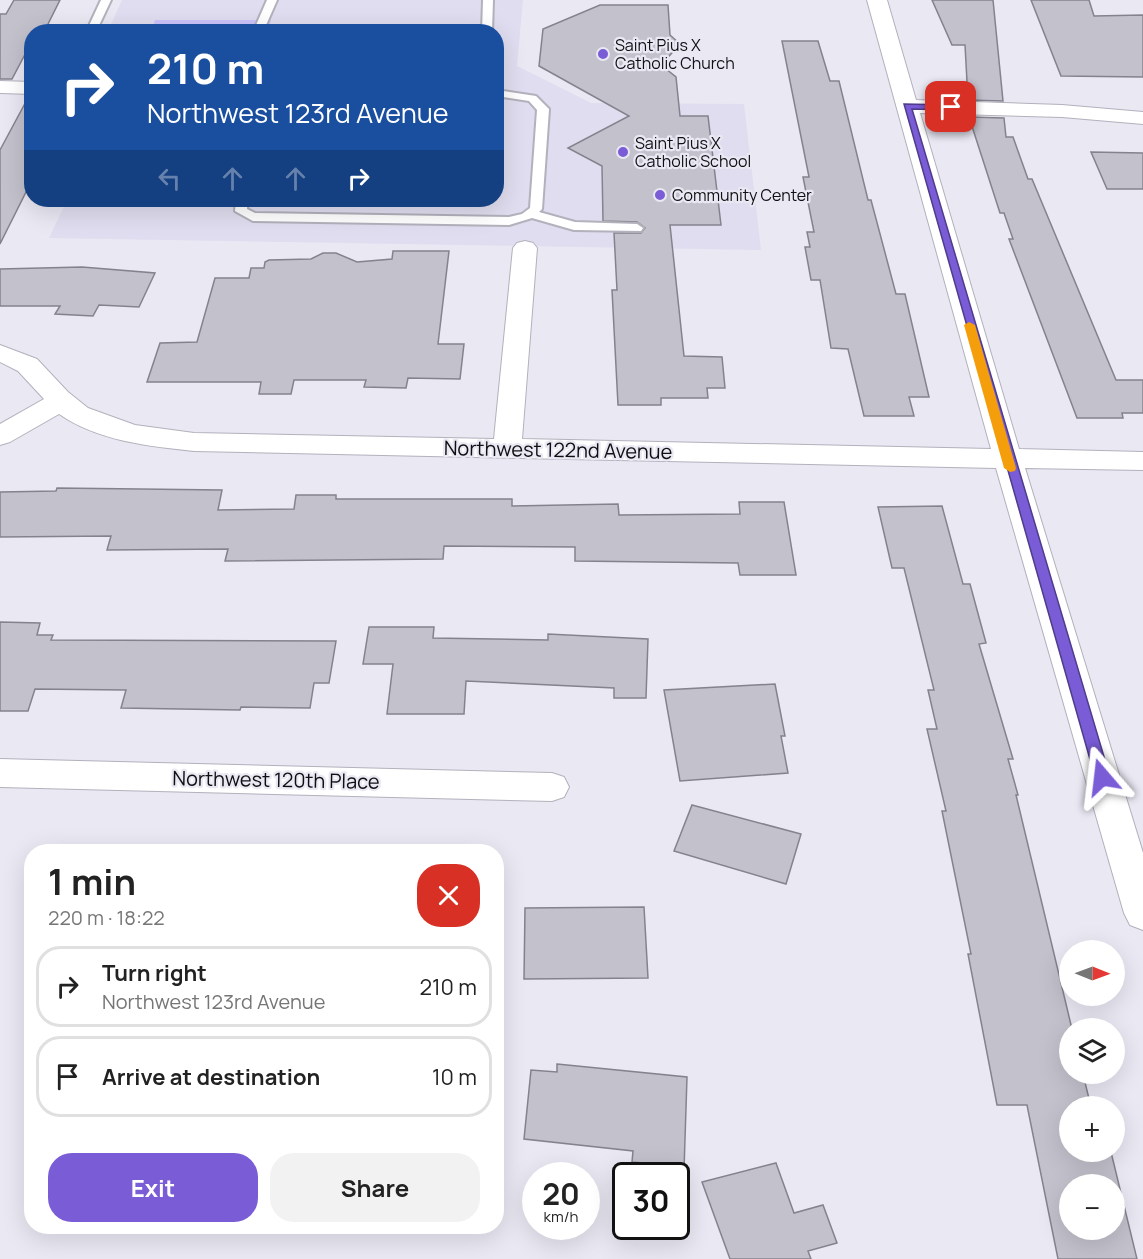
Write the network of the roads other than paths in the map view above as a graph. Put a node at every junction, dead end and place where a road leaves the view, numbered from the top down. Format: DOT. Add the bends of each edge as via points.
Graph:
graph roads {
  1 [pos="106,0"];
  2 [pos="272,0"];
  3 [pos="488,0"];
  4 [pos="877,0"];
  5 [pos="95,24"];
  6 [pos="261,24"];
  7 [pos="487,24"];
  8 [pos="0,87"];
  9 [pos="24,87"];
  10 [pos="504,94"];
  11 [pos="907,106"];
  12 [pos="1143,118"];
  13 [pos="241,207"];
  14 [pos="531,214"];
  15 [pos="637,228"];
  16 [pos="525,248"];
  17 [pos="0,353"];
  18 [pos="62,400"];
  19 [pos="0,436"];
  20 [pos="507,448"];
  21 [pos="1008,459"];
  22 [pos="1143,461"];
  23 [pos="0,773"];
  24 [pos="552,787"];
  25 [pos="1143,913"];
  1 -- 5 [label="lane"];
  2 -- 6 [label="lane"];
  3 -- 7 [label="lane"];
  4 -- 11 [label="street"];
  8 -- 9 [label="street"];
  10 -- 14 [label="lane" via="532,98 543,109 536,209"];
  11 -- 12 [label="street"];
  11 -- 21 [label="street"];
  13 -- 14 [label="lane" via="241,211 253,217 509,221"];
  14 -- 15 [label="lane" via="574,226"];
  16 -- 20 [label="street"];
  17 -- 18 [label="street, Northwest 122nd Avenue" via="34,368"];
  18 -- 19 [label="street"];
  18 -- 20 [label="street, Northwest 122nd Avenue" via="77,413 102,425 194,442"];
  20 -- 21 [label="street, Northwest 122nd Avenue"];
  21 -- 22 [label="street, Northwest 122nd Avenue"];
  21 -- 25 [label="street"];
  23 -- 24 [label="street, Northwest 120th Place"];
}
